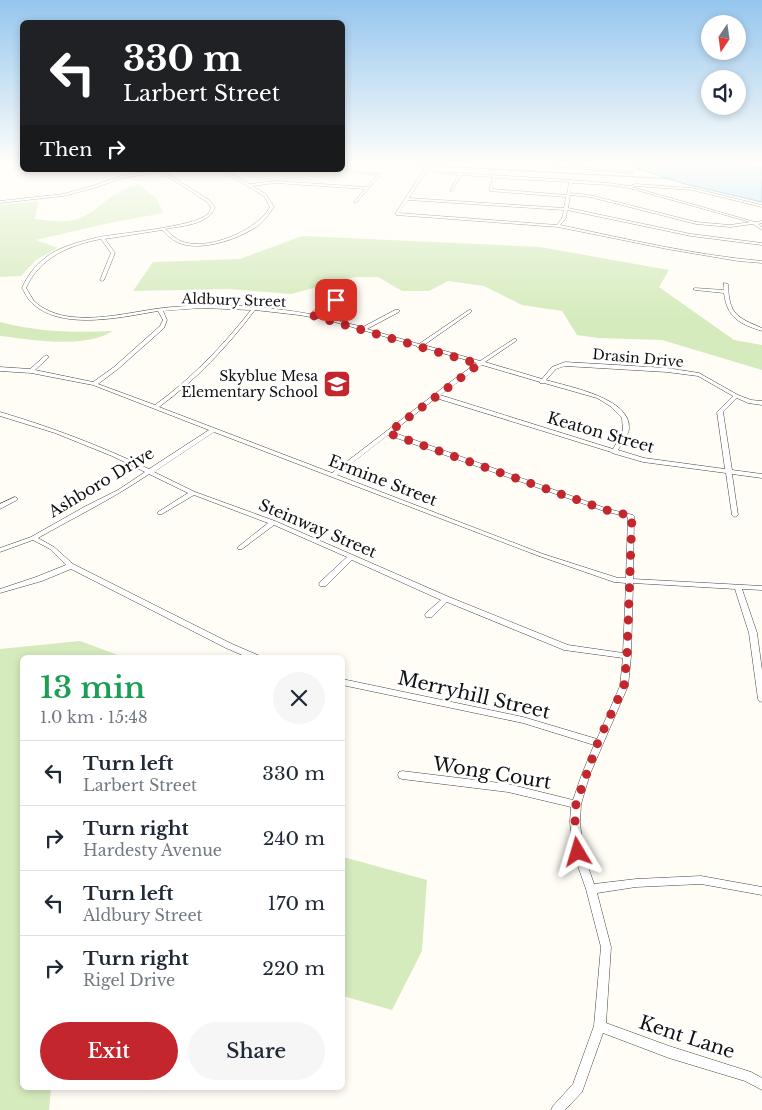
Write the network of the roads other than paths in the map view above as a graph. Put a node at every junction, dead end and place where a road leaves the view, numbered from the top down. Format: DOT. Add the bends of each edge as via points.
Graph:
graph roads {
  1 [pos="207,216"];
  2 [pos="267,216"];
  3 [pos="420,216"];
  4 [pos="564,216"];
  5 [pos="599,216"];
  6 [pos="668,216"];
  7 [pos="731,216"];
  8 [pos="753,222"];
  9 [pos="762,222"];
  10 [pos="558,226"];
  11 [pos="762,228"];
  12 [pos="163,229"];
  13 [pos="103,239"];
  14 [pos="762,244"];
  15 [pos="762,262"];
  16 [pos="102,280"];
  17 [pos="726,284"];
  18 [pos="695,289"];
  19 [pos="726,292"];
  20 [pos="348,296"];
  21 [pos="160,310"];
  22 [pos="253,310"];
  23 [pos="397,311"];
  24 [pos="469,311"];
  25 [pos="311,315"];
  26 [pos="363,329"];
  27 [pos="762,330"];
  28 [pos="514,340"];
  29 [pos="419,346"];
  30 [pos="46,357"];
  31 [pos="479,364"];
  32 [pos="0,369"];
  33 [pos="32,371"];
  34 [pos="542,382"];
  35 [pos="94,384"];
  36 [pos="436,396"];
  37 [pos="736,396"];
  38 [pos="762,403"];
  39 [pos="156,407"];
  40 [pos="0,414"];
  41 [pos="213,430"];
  42 [pos="388,433"];
  43 [pos="614,452"];
  44 [pos="147,472"];
  45 [pos="728,472"];
  46 [pos="333,475"];
  47 [pos="762,476"];
  48 [pos="193,493"];
  49 [pos="16,499"];
  50 [pos="0,507"];
  51 [pos="160,513"];
  52 [pos="734,515"];
  53 [pos="273,522"];
  54 [pos="33,538"];
  55 [pos="240,548"];
  56 [pos="0,550"];
  57 [pos="351,557"];
  58 [pos="71,566"];
  59 [pos="629,582"];
  60 [pos="323,584"];
  61 [pos="738,587"];
  62 [pos="762,588"];
  63 [pos="0,591"];
  64 [pos="446,599"];
  65 [pos="429,615"];
  66 [pos="250,655"];
  67 [pos="627,656"];
  68 [pos="345,683"];
  69 [pos="762,699"];
  70 [pos="598,742"];
  71 [pos="402,775"];
  72 [pos="576,804"];
  73 [pos="591,889"];
  74 [pos="762,891"];
  75 [pos="600,1026"];
  76 [pos="762,1084"];
  77 [pos="557,1110"];
  1 -- 12 [label="street"];
  2 -- 12 [label="street" via="248,230 196,245 179,242"];
  3 -- 10 [label="street"];
  4 -- 10 [label="street"];
  5 -- 14 [label="street" via="691,235"];
  6 -- 8 [label="street" via="696,223 730,226"];
  7 -- 8 [label="street"];
  8 -- 9 [label="street"];
  8 -- 11 [label="street"];
  10 -- 15 [label="street" via="667,248"];
  12 -- 13 [label="street"];
  13 -- 16 [label="street" via="113,253"];
  13 -- 21 [label="street, Aldbury Street" via="68,247 43,261 24,288 30,300 48,312 82,318"];
  17 -- 19 [label="street"];
  18 -- 19 [label="street"];
  19 -- 27 [label="street" via="727,306 736,317"];
  20 -- 25 [label="street" via="323,306"];
  21 -- 22 [label="street, Aldbury Street" via="209,307"];
  21 -- 35 [label="street" via="165,320 162,327"];
  22 -- 25 [label="street, Aldbury Street"];
  22 -- 39 [label="street" via="180,390"];
  23 -- 26 [label="street"];
  24 -- 29 [label="street"];
  25 -- 26 [label="street, Aldbury Street"];
  26 -- 29 [label="street, Aldbury Street"];
  28 -- 31 [label="street"];
  29 -- 31 [label="street, Aldbury Street"];
  30 -- 33 [label="street"];
  31 -- 34 [label="street, Aldbury Street"];
  31 -- 36 [label="street"];
  32 -- 33 [label="street, Ermine Street"];
  33 -- 35 [label="street, Ermine Street"];
  34 -- 37 [label="street, Drasin Drive" via="554,368 566,364 667,370 699,376"];
  34 -- 43 [label="street, Aldbury Street" via="599,397 612,405 625,418 626,431"];
  35 -- 39 [label="street, Ermine Street"];
  36 -- 42 [label="street"];
  36 -- 43 [label="street, Keaton Street"];
  37 -- 38 [label="street, Drasin Drive"];
  37 -- 45 [label="street" via="720,412"];
  39 -- 41 [label="street, Ermine Street"];
  40 -- 44 [label="street, Steinway Street" via="57,432"];
  41 -- 44 [label="street, Ashboro Drive"];
  41 -- 46 [label="street, Ermine Street"];
  42 -- 46 [label="street"];
  42 -- 59 [label="street" via="606,510 632,516"];
  43 -- 45 [label="street, Keaton Street" via="643,460"];
  44 -- 48 [label="street, Steinway Street"];
  44 -- 54 [label="street, Ashboro Drive" via="120,491"];
  45 -- 47 [label="street, Keaton Street"];
  45 -- 52 [label="street"];
  46 -- 59 [label="street, Ermine Street" via="541,555"];
  48 -- 51 [label="street"];
  48 -- 53 [label="street, Steinway Street"];
  49 -- 50 [label="street"];
  53 -- 55 [label="street"];
  53 -- 57 [label="street, Steinway Street"];
  54 -- 56 [label="street, Ashboro Drive"];
  54 -- 58 [label="street" via="52,548"];
  57 -- 60 [label="street"];
  57 -- 64 [label="street, Steinway Street"];
  58 -- 63 [label="street"];
  58 -- 66 [label="street"];
  59 -- 61 [label="street, Ermine Street"];
  59 -- 67 [label="street"];
  61 -- 62 [label="street, Ermine Street"];
  61 -- 69 [label="street" via="752,633"];
  64 -- 65 [label="street"];
  64 -- 67 [label="street, Steinway Street" via="567,648"];
  67 -- 70 [label="street" via="624,686"];
  68 -- 70 [label="street, Merryhill Street" via="523,720"];
  70 -- 72 [label="street"];
  71 -- 72 [label="street, Wong Court" via="508,788"];
  72 -- 73 [label="street" via="578,852"];
  73 -- 74 [label="street" via="701,880"];
  73 -- 75 [label="street" via="606,947"];
  75 -- 76 [label="street, Kent Lane"];
  75 -- 77 [label="street" via="578,1088"];
}
